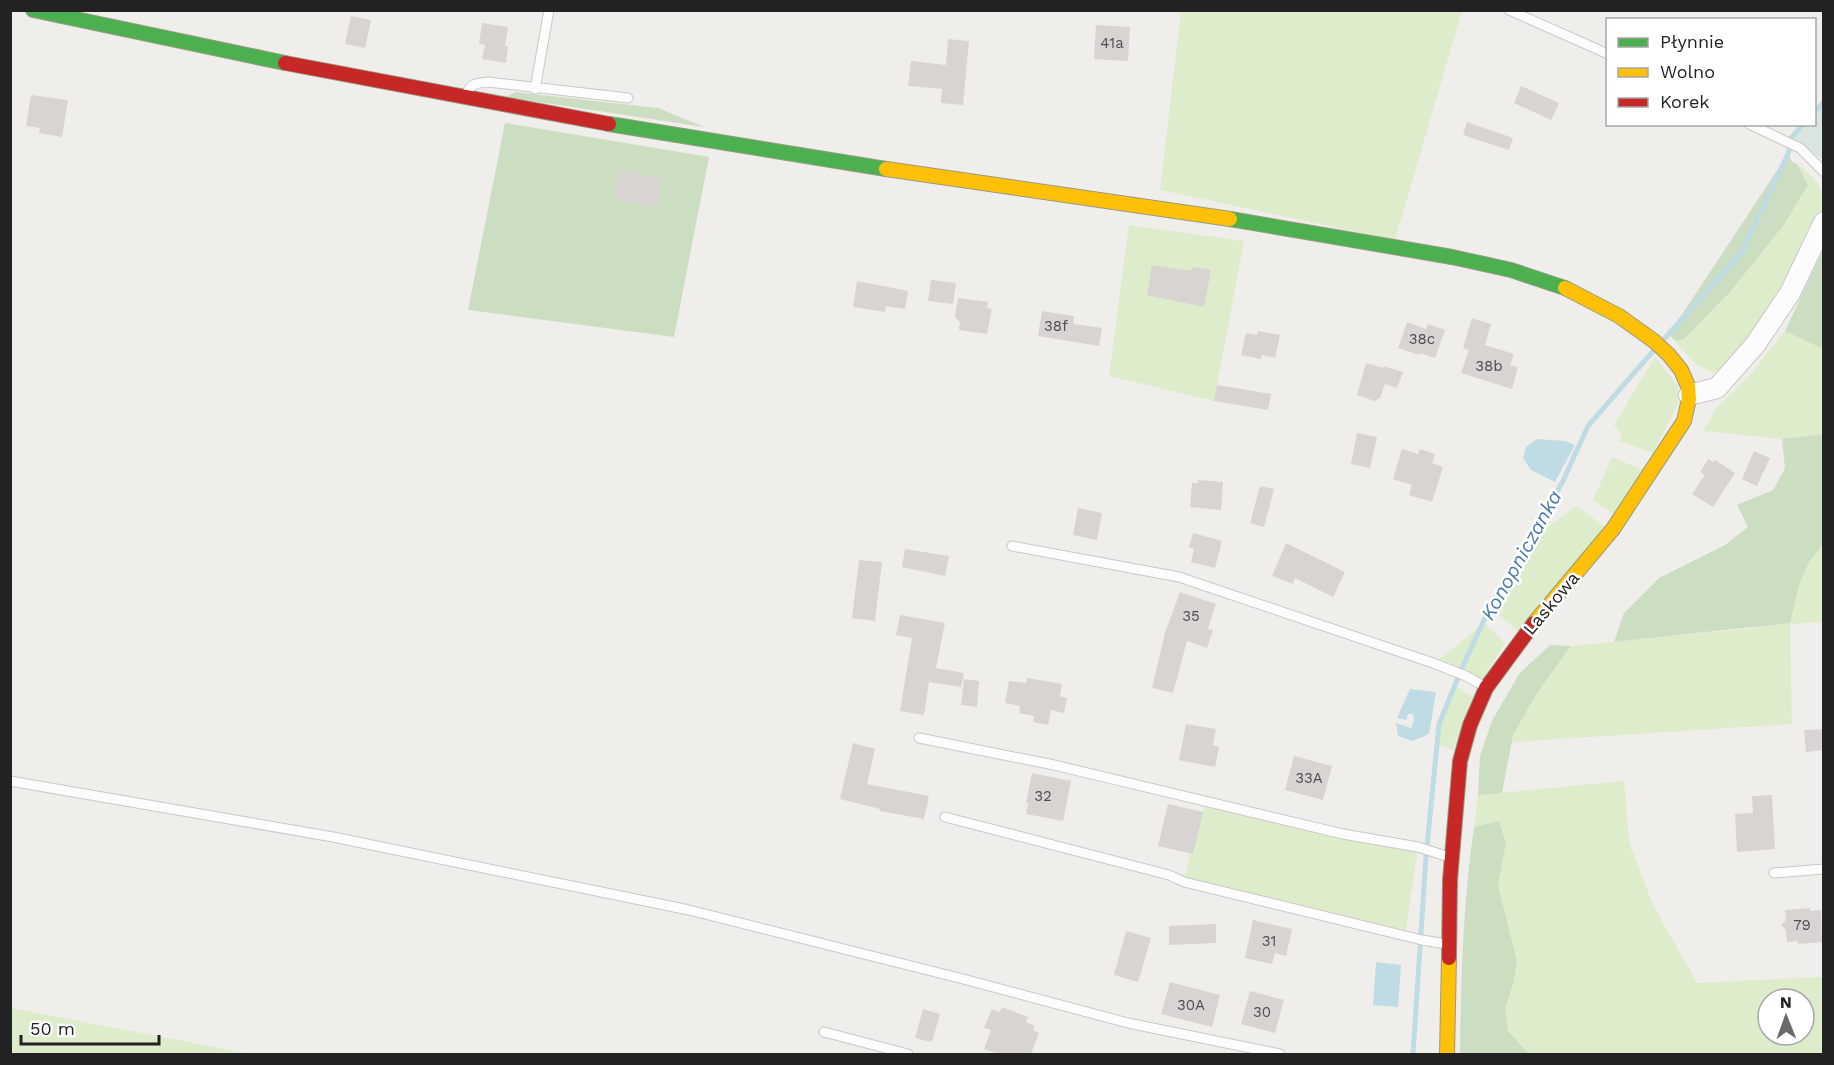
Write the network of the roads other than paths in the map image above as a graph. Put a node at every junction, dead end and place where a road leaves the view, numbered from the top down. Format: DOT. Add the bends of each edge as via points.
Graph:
graph roads {
  1 [pos="33,10"];
  2 [pos="549,10"];
  3 [pos="1509,10"];
  4 [pos="1606,53"];
  5 [pos="535,89"];
  6 [pos="465,97"];
  7 [pos="628,98"];
  8 [pos="1754,126"];
  9 [pos="1824,172"];
  10 [pos="1824,222"];
  11 [pos="1689,395"];
  12 [pos="1012,546"];
  13 [pos="1486,688"];
  14 [pos="919,738"];
  15 [pos="10,781"];
  16 [pos="945,817"];
  17 [pos="1451,858"];
  18 [pos="1824,869"];
  19 [pos="1774,873"];
  20 [pos="1448,944"];
  21 [pos="824,1032"];
  22 [pos="908,1054"];
  23 [pos="1280,1054"];
  24 [pos="1447,1054"];
  1 -- 6 [label="street"];
  2 -- 5 [label="lane"];
  3 -- 4 [label="lane"];
  5 -- 6 [label="lane" via="476,83"];
  5 -- 7 [label="lane"];
  6 -- 11 [label="street" via="816,158 1203,213 1509,270 1596,303 1646,335 1680,369"];
  8 -- 9 [label="lane" via="1800,148"];
  10 -- 11 [label="street" via="1790,294 1755,345 1716,388"];
  11 -- 13 [label="street, Laskowa" via="1680,429 1613,529"];
  12 -- 13 [label="lane" via="1179,577 1453,670"];
  13 -- 17 [label="street, Laskowa" via="1462,752"];
  14 -- 17 [label="lane" via="1054,765 1343,834 1418,847"];
  15 -- 23 [label="lane" via="333,837 689,910 1128,1023"];
  16 -- 20 [label="lane" via="1184,882"];
  17 -- 20 [label="street, Laskowa"];
  18 -- 19 [label="lane"];
  20 -- 24 [label="street, Laskowa"];
  21 -- 22 [label="lane"];
}
